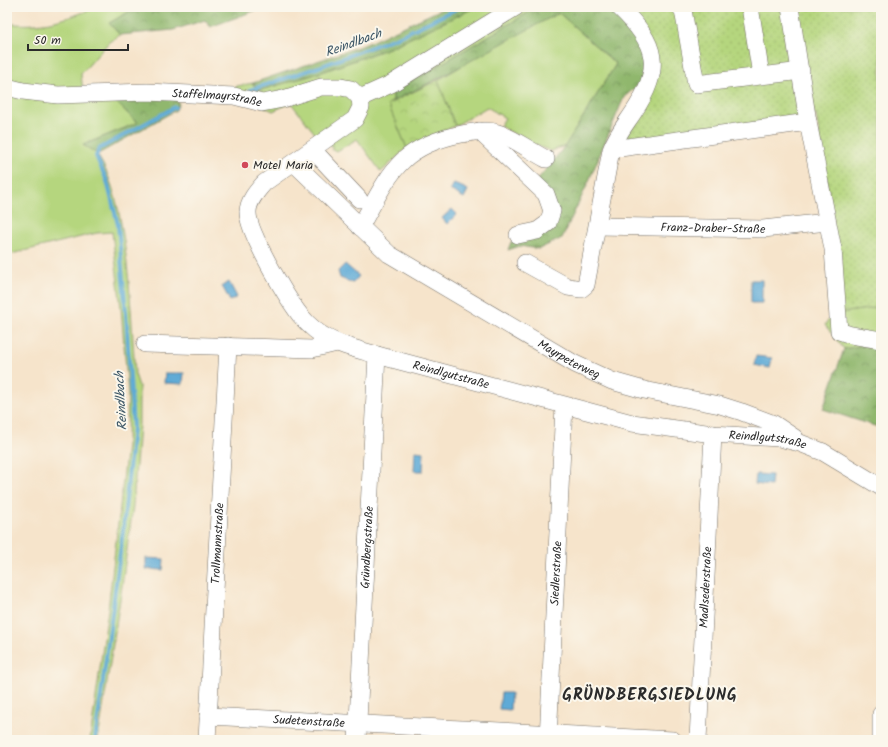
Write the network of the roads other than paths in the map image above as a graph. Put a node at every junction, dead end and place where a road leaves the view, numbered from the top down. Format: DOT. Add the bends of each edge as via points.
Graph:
graph roads {
  1 [pos="516,7"];
  2 [pos="619,7"];
  3 [pos="680,7"];
  4 [pos="750,7"];
  5 [pos="790,7"];
  6 [pos="801,71"];
  7 [pos="761,75"];
  8 [pos="7,87"];
  9 [pos="360,98"];
  10 [pos="808,122"];
  11 [pos="479,131"];
  12 [pos="620,148"];
  13 [pos="313,150"];
  14 [pos="546,159"];
  15 [pos="294,163"];
  16 [pos="359,199"];
  17 [pos="827,222"];
  18 [pos="598,226"];
  19 [pos="360,227"];
  20 [pos="518,235"];
  21 [pos="525,263"];
  22 [pos="881,340"];
  23 [pos="337,343"];
  24 [pos="145,344"];
  25 [pos="228,346"];
  26 [pos="377,355"];
  27 [pos="564,406"];
  28 [pos="713,434"];
  29 [pos="800,443"];
  30 [pos="881,487"];
  31 [pos="881,714"];
  32 [pos="208,716"];
  33 [pos="358,732"];
  34 [pos="548,737"];
  35 [pos="207,740"];
  36 [pos="674,740"];
  37 [pos="698,740"];
  38 [pos="880,740"];
  1 -- 9 [label="street" via="391,84"];
  2 -- 18 [label="street" via="643,33 650,46 653,76 644,96 614,140"];
  3 -- 7 [label="street" via="683,10 696,84"];
  4 -- 7 [label="street"];
  5 -- 6 [label="street"];
  6 -- 7 [label="street"];
  6 -- 10 [label="street"];
  8 -- 9 [label="street, Staffelmayrstraße" via="58,95 147,92 234,96 262,103 321,87 341,87 351,90"];
  9 -- 13 [label="street, Reindlgutstraße" via="361,107 355,119"];
  10 -- 12 [label="street"];
  10 -- 17 [label="street"];
  11 -- 14 [label="street" via="498,132"];
  11 -- 19 [label="street" via="431,141 409,154 394,169"];
  11 -- 20 [label="street" via="546,194 552,211 548,223 537,231"];
  13 -- 15 [label="street, Reindlgutstraße"];
  13 -- 16 [label="street"];
  15 -- 19 [label="street, Mayrpeterweg"];
  15 -- 23 [label="street, Reindlgutstraße" via="264,183 252,197 248,211 250,226 300,316 316,331"];
  17 -- 18 [label="street, Franz-Draber-Straße" via="763,229"];
  17 -- 22 [label="street" via="833,249 839,331"];
  18 -- 21 [label="street" via="588,278 586,285 581,289 568,287"];
  19 -- 29 [label="street, Mayrpeterweg" via="389,254 576,364 612,381 742,412 789,432"];
  23 -- 25 [label="street" via="312,348"];
  23 -- 26 [label="street, Reindlgutstraße"];
  24 -- 25 [label="street"];
  25 -- 32 [label="street, Trollmannstraße"];
  26 -- 27 [label="street, Reindlgutstraße"];
  26 -- 33 [label="street, Gründbergstraße"];
  27 -- 28 [label="street, Reindlgutstraße" via="632,423"];
  27 -- 34 [label="street, Siedlerstraße"];
  28 -- 29 [label="street, Reindlgutstraße" via="754,435"];
  28 -- 37 [label="street, Madlsederstraße"];
  29 -- 30 [label="street, Reindlgutstraße" via="823,452"];
  31 -- 38 [label="street"];
  32 -- 33 [label="street, Sudetenstraße"];
  32 -- 35 [label="street, Trollmannstraße"];
  33 -- 34 [label="street, Sudetenstraße"];
  34 -- 36 [label="street, Sudetenstraße"];
}
